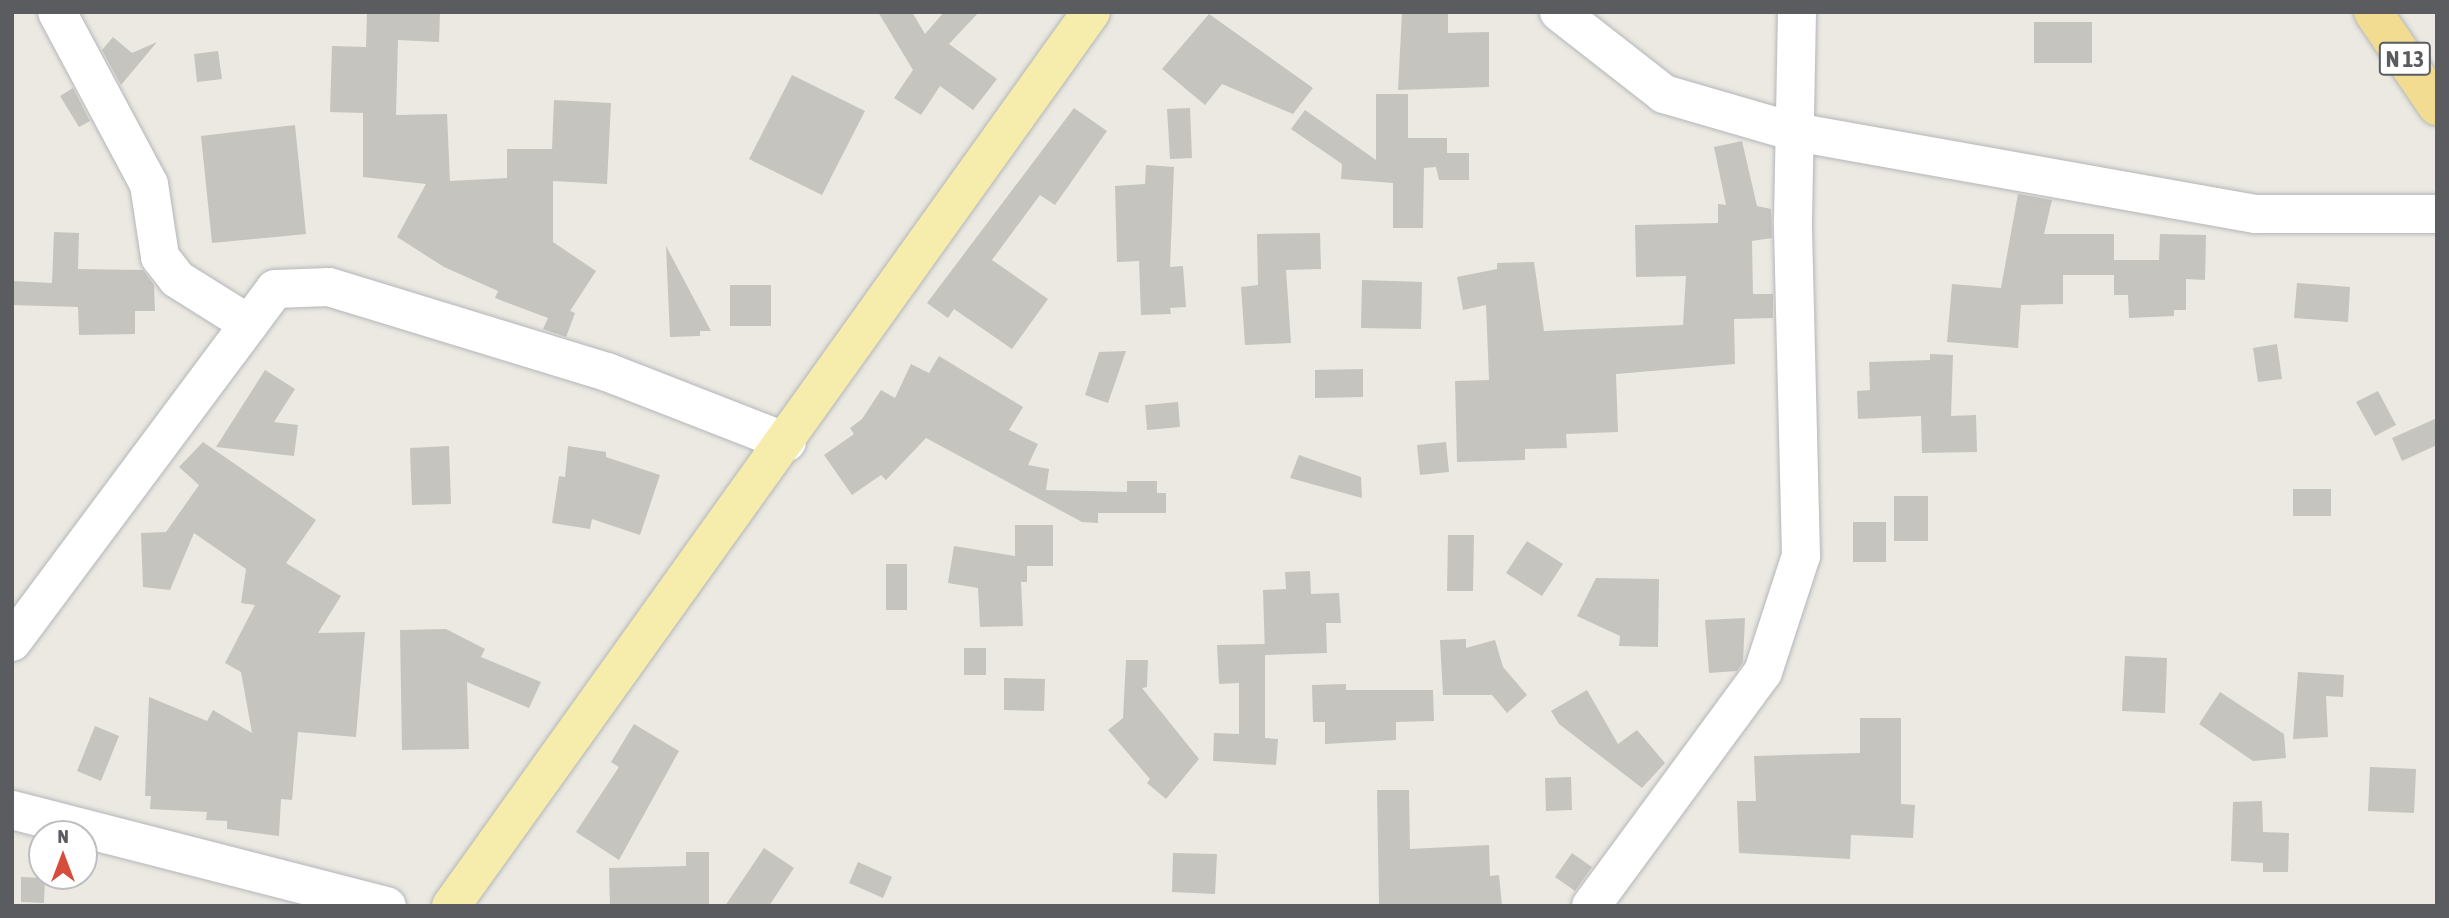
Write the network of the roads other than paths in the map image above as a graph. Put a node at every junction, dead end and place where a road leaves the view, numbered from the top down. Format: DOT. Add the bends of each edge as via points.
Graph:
graph roads {
  1 [pos="57,12"];
  2 [pos="1091,12"];
  3 [pos="1559,12"];
  4 [pos="1797,12"];
  5 [pos="2373,12"];
  6 [pos="2437,106"];
  7 [pos="1795,132"];
  8 [pos="2437,214"];
  9 [pos="249,324"];
  10 [pos="787,442"];
  11 [pos="12,642"];
  12 [pos="12,810"];
  13 [pos="387,906"];
  14 [pos="450,906"];
  15 [pos="1591,906"];
  1 -- 9 [label="street" via="149,184 160,257 177,279"];
  2 -- 10 [label="main road"];
  3 -- 7 [label="street" via="1664,94"];
  4 -- 7 [label="street"];
  5 -- 6 [label="highway, N 13"];
  7 -- 8 [label="street" via="2255,214"];
  7 -- 15 [label="street" via="1801,556 1763,672"];
  9 -- 10 [label="street" via="275,289 329,287 607,372"];
  9 -- 11 [label="street"];
  10 -- 14 [label="main road"];
  12 -- 13 [label="street"];
}
